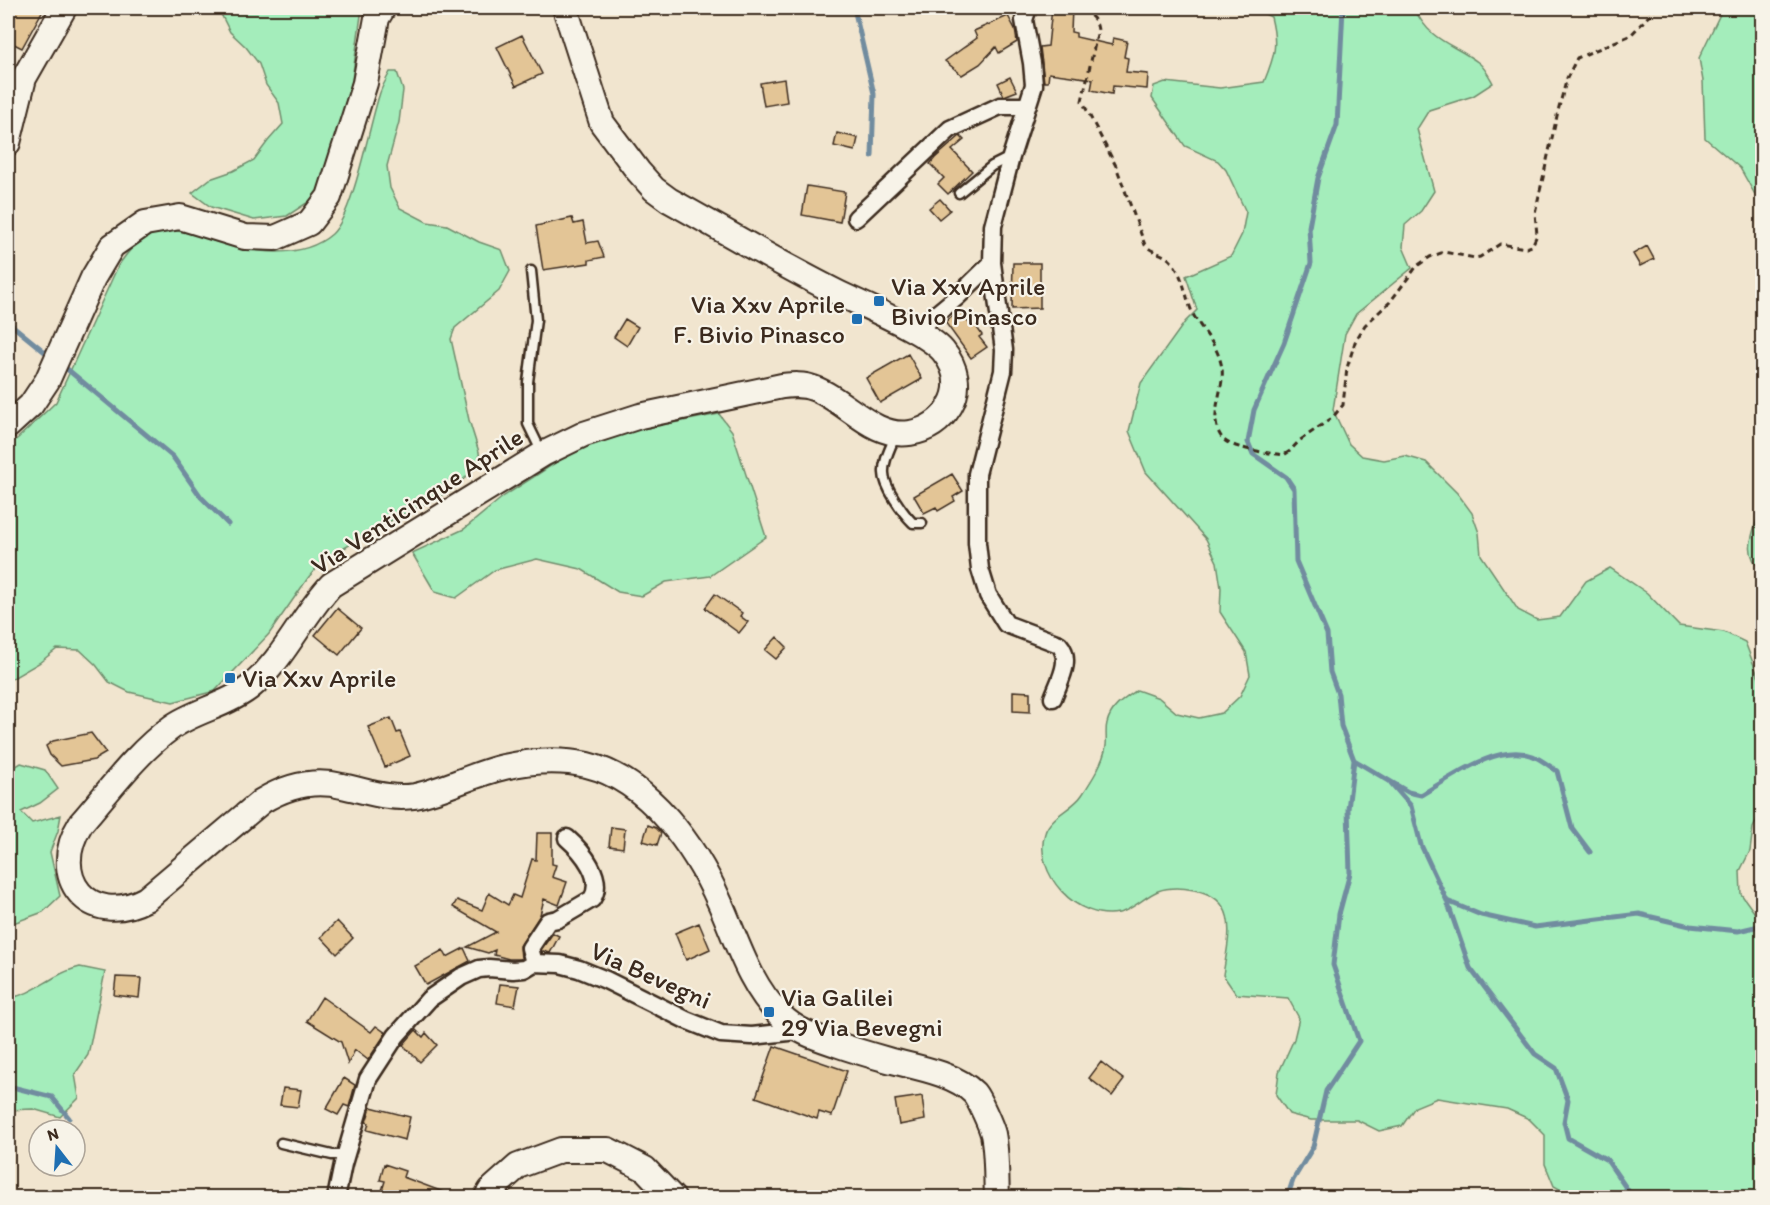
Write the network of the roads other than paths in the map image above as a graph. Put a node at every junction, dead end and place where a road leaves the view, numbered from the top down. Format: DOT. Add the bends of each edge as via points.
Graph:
graph roads {
  1 [pos="64,8"];
  2 [pos="383,8"];
  3 [pos="565,8"];
  4 [pos="1028,8"];
  5 [pos="1027,106"];
  6 [pos="8,143"];
  7 [pos="1011,157"];
  8 [pos="959,194"];
  9 [pos="856,218"];
  10 [pos="992,263"];
  11 [pos="531,271"];
  12 [pos="916,331"];
  13 [pos="8,426"];
  14 [pos="896,432"];
  15 [pos="543,454"];
  16 [pos="922,524"];
  17 [pos="1053,698"];
  18 [pos="567,838"];
  19 [pos="534,963"];
  20 [pos="798,1030"];
  21 [pos="281,1143"];
  22 [pos="345,1155"];
  23 [pos="336,1197"];
  24 [pos="486,1197"];
  25 [pos="673,1197"];
  26 [pos="997,1197"];
  1 -- 6 [label="main road" via="24,78"];
  2 -- 13 [label="main road" via="377,18 365,83 329,197 309,223 275,238 245,237 180,217 145,223 112,246 93,278 47,381 31,405"];
  3 -- 12 [label="main road, Via Venticinque Aprile" via="602,123 654,189 834,291"];
  4 -- 5 [label="street" via="1024,20 1034,85"];
  5 -- 7 [label="street"];
  5 -- 9 [label="street" via="1000,106 950,129"];
  7 -- 8 [label="lane" via="992,166"];
  7 -- 10 [label="street" via="993,226"];
  10 -- 12 [label="street"];
  10 -- 17 [label="street" via="1004,350 1003,371 977,474 980,569 988,595 1006,624 1059,644 1064,650 1064,669"];
  11 -- 15 [label="lane" via="536,320 528,382 528,424"];
  12 -- 14 [label="main road, Via Venticinque Aprile" via="942,349 952,363 956,390 944,415 934,424 920,431"];
  14 -- 15 [label="main road, Via Venticinque Aprile" via="875,425 815,388 791,385 640,416 584,434"];
  14 -- 16 [label="lane" via="883,471 885,482 913,523"];
  15 -- 20 [label="main road, Via Venticinque Aprile" via="331,585 272,667 224,704 174,725 149,745 74,834 67,862 71,879 80,894 98,904 113,909 132,906 147,899 262,801 291,787 323,782 379,795 411,796 524,763 588,766 621,780 642,795 687,842 712,885 758,988"];
  18 -- 19 [label="street" via="581,850 595,877 595,894 567,914 548,921 531,948"];
  19 -- 20 [label="street, Via Bevegni" via="579,969 721,1034 752,1036"];
  19 -- 22 [label="street, Via Bevegni" via="524,969 479,969 454,981 423,1005 396,1036 368,1079"];
  20 -- 26 [label="main road" via="861,1053 945,1075 975,1094 993,1132"];
  21 -- 22 [label="lane"];
  22 -- 23 [label="street, Via Bevegni"];
  24 -- 25 [label="main road" via="519,1166 561,1150 608,1150 645,1169"];
}
